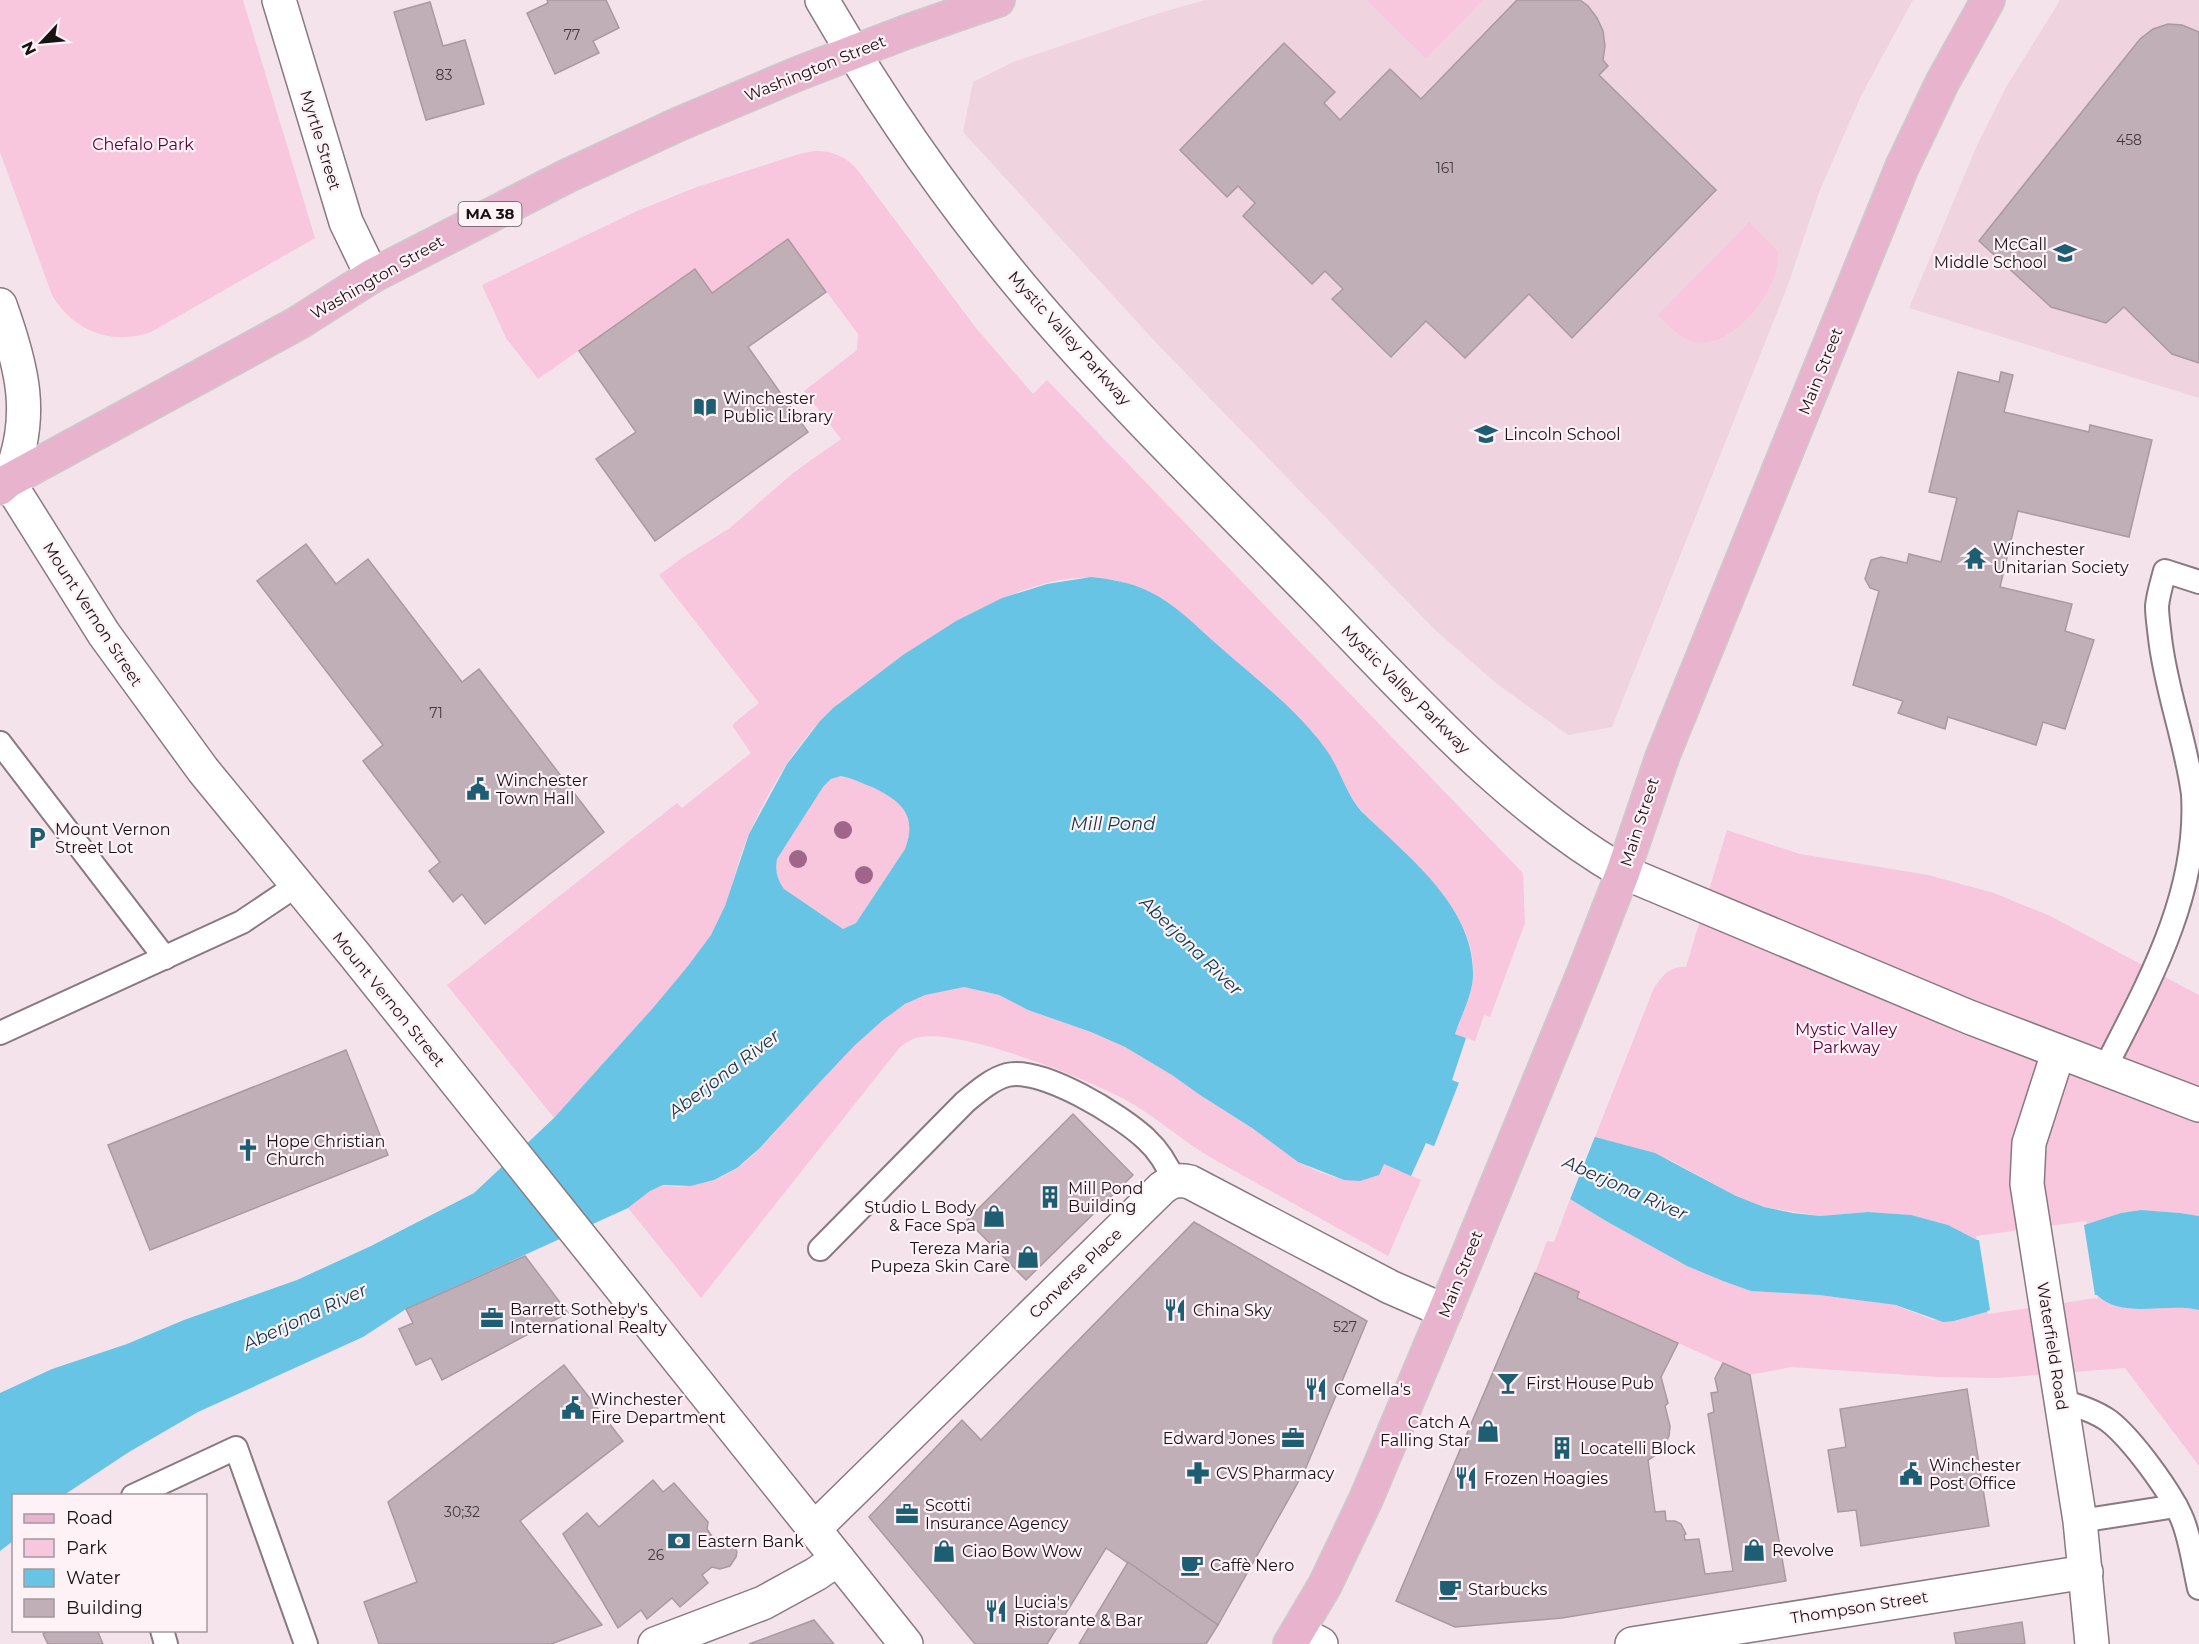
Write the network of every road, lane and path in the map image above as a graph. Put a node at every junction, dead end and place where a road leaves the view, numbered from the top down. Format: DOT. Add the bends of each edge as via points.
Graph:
graph roads {
  1 [pos="279,0"];
  2 [pos="822,0"];
  3 [pos="998,0"];
  4 [pos="1988,0"];
  5 [pos="853,53"];
  6 [pos="372,276"];
  7 [pos="0,305"];
  8 [pos="3,484"];
  9 [pos="2199,582"];
  10 [pos="0,743"];
  11 [pos="2195,769"];
  12 [pos="1623,872"];
  13 [pos="297,885"];
  14 [pos="165,958"];
  15 [pos="0,1033"];
  16 [pos="2058,1053"];
  17 [pos="2104,1070"];
  18 [pos="2199,1106"];
  19 [pos="1174,1181"];
  20 [pos="820,1249"];
  21 [pos="1445,1311"];
  22 [pos="2062,1401"];
  23 [pos="137,1494"];
  24 [pos="2176,1506"];
  25 [pos="2080,1521"];
  26 [pos="814,1529"];
  27 [pos="838,1559"];
  28 [pos="2086,1572"];
  29 [pos="2199,1588"];
  30 [pos="1303,1640"];
  31 [pos="306,1644"];
  32 [pos="655,1644"];
  33 [pos="906,1644"];
  34 [pos="1632,1644"];
  35 [pos="2092,1644"];
  1 -- 6 [label="main road, Myrtle Street" via="346,222"];
  2 -- 5 [label="main road, Mystic Valley Parkway"];
  3 -- 5 [label="main road, Washington Street / MA 38"];
  4 -- 12 [label="main road, Main Street" via="1945,75 1902,167 1663,755"];
  5 -- 6 [label="main road, Washington Street / MA 38" via="646,138"];
  5 -- 12 [label="main road, Mystic Valley Parkway" via="972,224 1102,378 1433,718 1554,826"];
  6 -- 8 [label="main road, Washington Street / MA 38" via="298,323"];
  7 -- 8 [label="main road" via="18,364 25,413 17,460"];
  8 -- 13 [label="main road, Mount Vernon Street" via="148,698"];
  9 -- 11 [label="lane" via="2166,571 2157,607 2167,679"];
  10 -- 14 [label="lane"];
  11 -- 17 [label="lane" via="2194,839 2179,917"];
  12 -- 16 [label="main road, Mystic Valley Parkway"];
  12 -- 21 [label="main road, Main Street"];
  13 -- 14 [label="lane" via="242,922"];
  13 -- 26 [label="main road, Mount Vernon Street"];
  14 -- 15 [label="lane"];
  16 -- 17 [label="main road, Mystic Valley Parkway"];
  16 -- 22 [label="main road, Waterfield Road" via="2029,1143 2026,1177"];
  17 -- 18 [label="main road, Mystic Valley Parkway"];
  19 -- 20 [label="lane" via="1148,1141 1107,1110 1040,1078 1007,1075 965,1102"];
  19 -- 21 [label="main road" via="1190,1182 1390,1287"];
  19 -- 26 [label="main road, Converse Place" via="1162,1188"];
  21 -- 30 [label="main road, Main Street"];
  22 -- 24 [label="lane" via="2096,1413 2118,1429 2156,1474"];
  22 -- 25 [label="main road, Waterfield Road"];
  23 -- 31 [label="lane" via="236,1448"];
  24 -- 25 [label="lane"];
  24 -- 29 [label="lane"];
  25 -- 28 [label="main road, Waterfield Road"];
  26 -- 27 [label="main road, Mount Vernon Street"];
  27 -- 32 [label="main road" via="763,1603"];
  27 -- 33 [label="main road, Mount Vernon Street"];
  28 -- 34 [label="main road, Thompson Street"];
  28 -- 35 [label="main road, Waterfield Road"];
}
